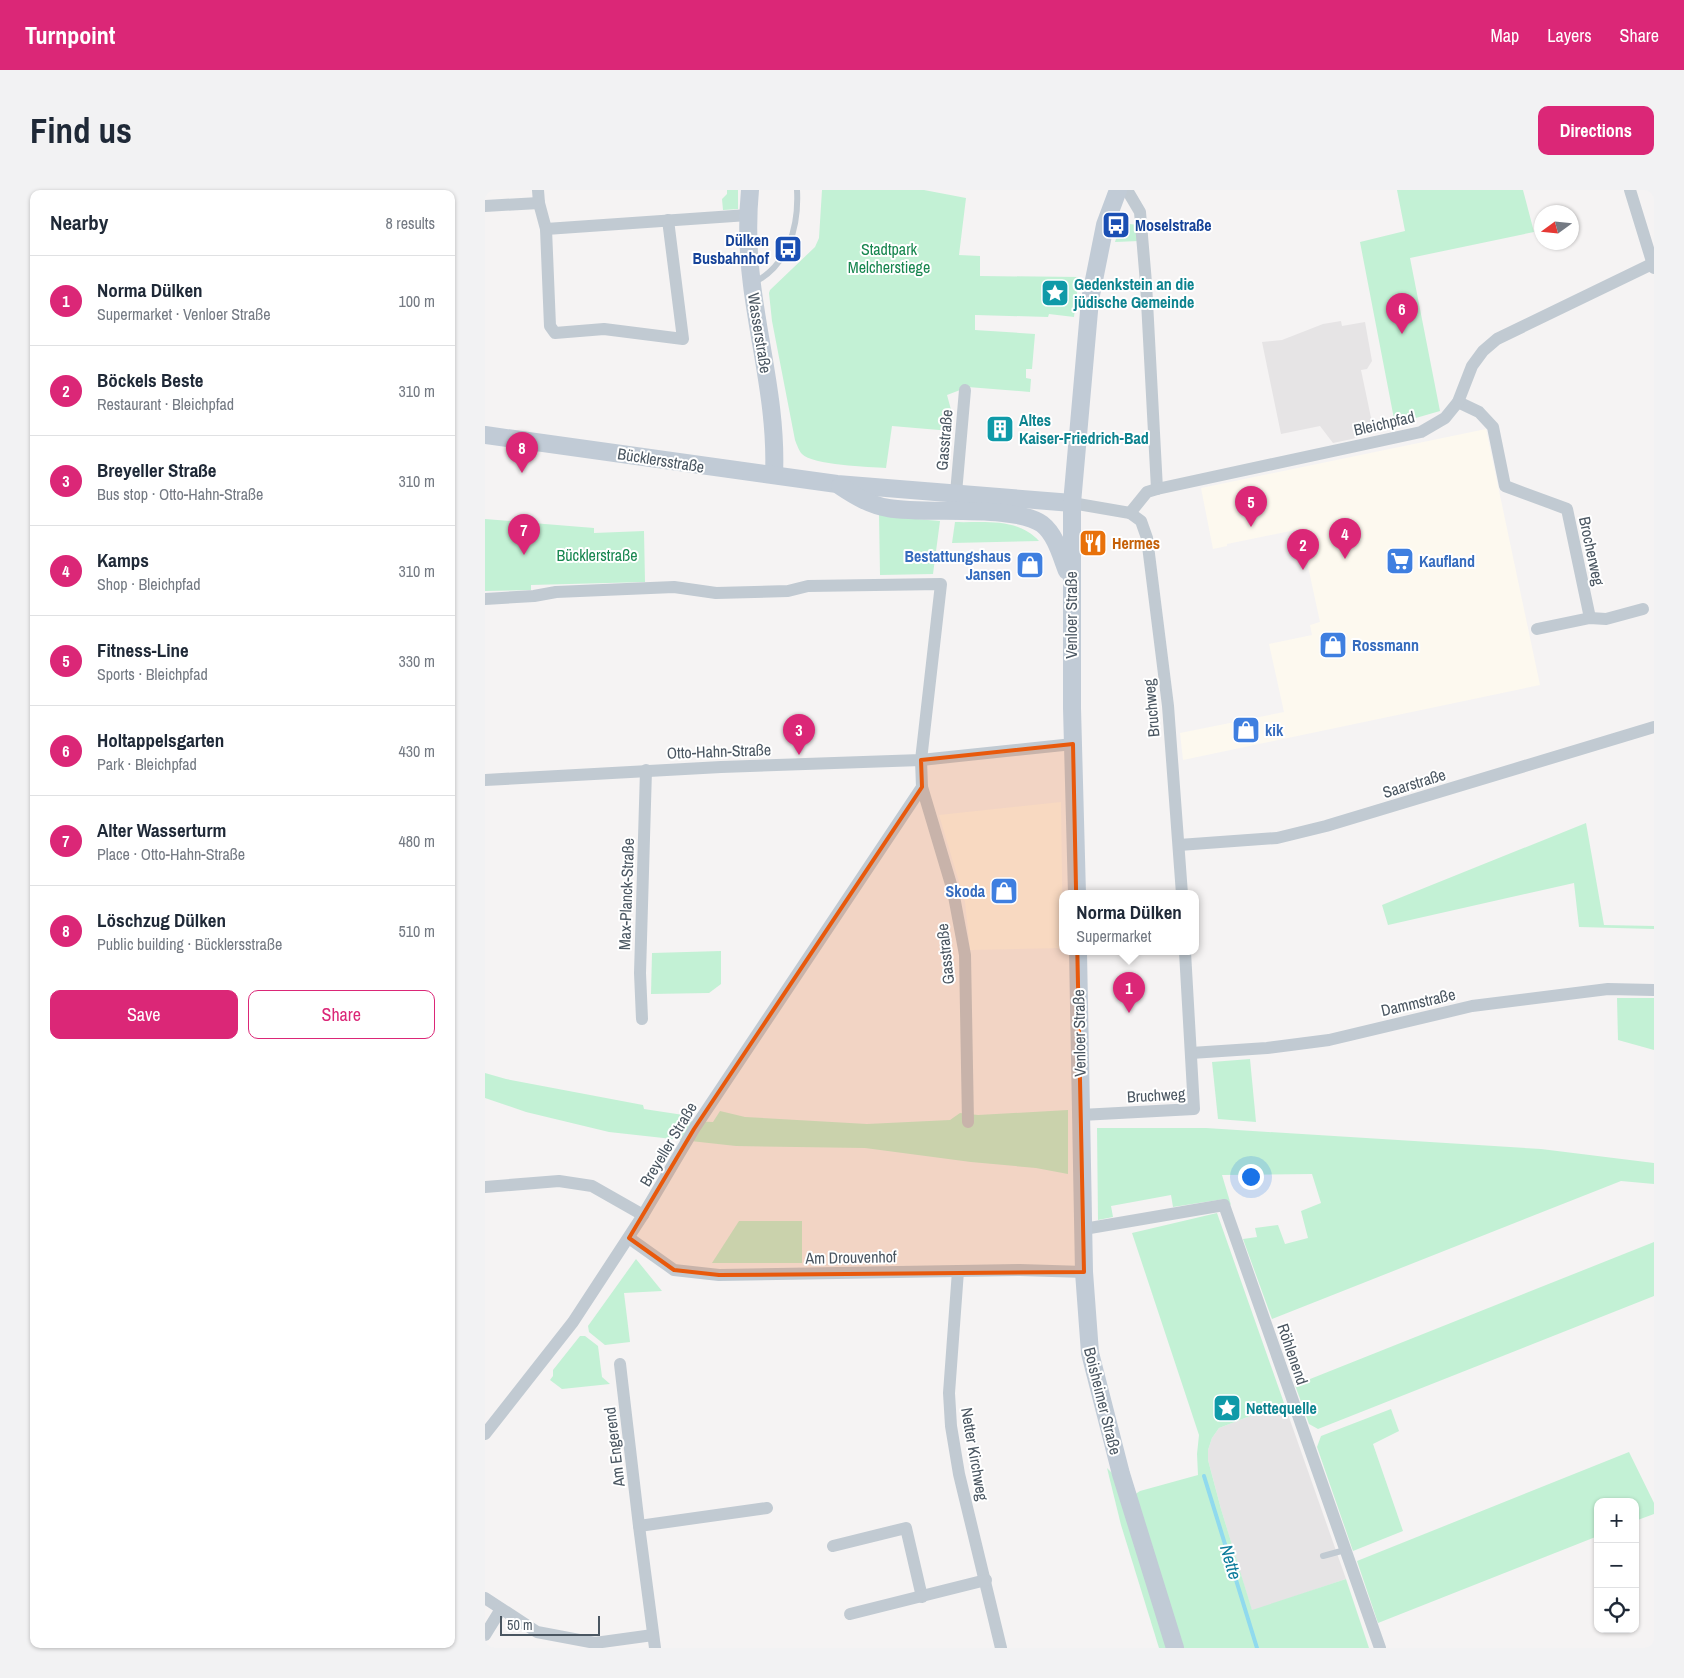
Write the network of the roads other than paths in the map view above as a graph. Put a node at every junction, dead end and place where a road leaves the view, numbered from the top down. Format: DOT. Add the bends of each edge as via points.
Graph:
graph roads {
  1 [pos="538,190"];
  2 [pos="750,190"];
  3 [pos="797,190"];
  4 [pos="1118,190"];
  5 [pos="1127,190"];
  6 [pos="1630,190"];
  7 [pos="539,203"];
  8 [pos="485,206"];
  9 [pos="748,215"];
  10 [pos="668,220"];
  11 [pos="546,229"];
  12 [pos="1654,265"];
  13 [pos="752,284"];
  14 [pos="965,390"];
  15 [pos="1458,402"];
  16 [pos="485,435"];
  17 [pos="774,475"];
  18 [pos="837,484"];
  19 [pos="1157,489"];
  20 [pos="956,493"];
  21 [pos="1072,503"];
  22 [pos="1130,513"];
  23 [pos="1071,581"];
  24 [pos="485,598"];
  25 [pos="1643,609"];
  26 [pos="1591,618"];
  27 [pos="1537,629"];
  28 [pos="1653,730"];
  29 [pos="1073,744"];
  30 [pos="921,760"];
  31 [pos="646,770"];
  32 [pos="485,780"];
  33 [pos="922,787"];
  34 [pos="1179,845"];
  35 [pos="1077,890"];
  36 [pos="1182,890"];
  37 [pos="1078,955"];
  38 [pos="1185,955"];
  39 [pos="1654,990"];
  40 [pos="642,1019"];
  41 [pos="1191,1053"];
  42 [pos="1081,1115"];
  43 [pos="968,1122"];
  44 [pos="486,1183"];
  45 [pos="643,1216"];
  46 [pos="1084,1229"];
  47 [pos="629,1238"];
  48 [pos="958,1271"];
  49 [pos="1084,1272"];
  50 [pos="620,1364"];
  51 [pos="485,1434"];
  52 [pos="767,1508"];
  53 [pos="639,1526"];
  54 [pos="833,1546"];
  55 [pos="1345,1550"];
  56 [pos="1323,1556"];
  57 [pos="986,1580"];
  58 [pos="922,1597"];
  59 [pos="485,1598"];
  60 [pos="501,1609"];
  61 [pos="850,1614"];
  62 [pos="485,1635"];
  63 [pos="654,1642"];
  64 [pos="1001,1648"];
  65 [pos="1175,1648"];
  66 [pos="1380,1648"];
  1 -- 7 [label="street"];
  2 -- 9 [label="main road, Wasserstraße"];
  3 -- 13 [label="lane" via="794,231 788,249 773,269"];
  4 -- 21 [label="main road, Venloer Straße" via="1105,225 1090,300"];
  5 -- 19 [label="street" via="1140,212"];
  6 -- 12 [label="street"];
  7 -- 8 [label="street"];
  7 -- 11 [label="street"];
  9 -- 10 [label="street"];
  9 -- 13 [label="main road, Wasserstraße"];
  10 -- 11 [label="street"];
  10 -- 11 [label="street" via="683,339 604,330 555,333 550,326"];
  12 -- 15 [label="street, Bleichpfad" via="1497,339 1471,366"];
  13 -- 17 [label="main road, Wasserstraße" via="773,414"];
  14 -- 20 [label="street, Gasstraße"];
  15 -- 19 [label="street, Bleichpfad" via="1445,418 1421,432"];
  15 -- 26 [label="street, Brocherweg" via="1479,412 1493,427 1505,486 1567,509"];
  16 -- 17 [label="main road, Bücklersstraße"];
  17 -- 18 [label="main road, Bücklersstraße"];
  18 -- 20 [label="main road, Bücklersstraße"];
  18 -- 23 [label="main road, Bücklersstraße" via="859,499 888,508 1027,516 1043,525 1056,541"];
  19 -- 22 [label="street, Bleichpfad" via="1147,492"];
  20 -- 21 [label="main road, Bücklersstraße"];
  21 -- 22 [label="street"];
  21 -- 23 [label="main road, Venloer Straße"];
  22 -- 34 [label="street, Bruchweg" via="1141,521 1147,538 1169,716"];
  23 -- 29 [label="main road, Venloer Straße"];
  24 -- 30 [label="street" via="674,588 716,593 788,591 808,586 941,584"];
  25 -- 26 [label="street" via="1606,619"];
  26 -- 27 [label="street"];
  28 -- 34 [label="street, Saarstraße" via="1277,838"];
  29 -- 30 [label="street, Otto-Hahn-Straße"];
  29 -- 35 [label="main road, Venloer Straße"];
  30 -- 31 [label="street, Otto-Hahn-Straße"];
  30 -- 33 [label="street"];
  31 -- 32 [label="street, Otto-Hahn-Straße"];
  31 -- 40 [label="street, Max-Planck-Straße" via="640,973"];
  33 -- 43 [label="street, Gasstraße" via="953,891 965,955"];
  33 -- 45 [label="street, Breyeller Straße" via="694,1129"];
  34 -- 36 [label="street, Bruchweg"];
  37 -- 42 [label="main road, Venloer Straße"];
  38 -- 41 [label="street, Bruchweg"];
  39 -- 41 [label="street, Dammstraße" via="1608,990 1472,1006 1329,1040"];
  41 -- 42 [label="street, Bruchweg" via="1194,1110"];
  42 -- 46 [label="main road, Boisheimer Straße"];
  44 -- 45 [label="street" via="559,1181 593,1186"];
  45 -- 47 [label="street, Breyeller Straße"];
  46 -- 49 [label="main road, Boisheimer Straße"];
  46 -- 55 [label="street, Röhlenend" via="1223,1205"];
  47 -- 48 [label="street, Am Drouvenhof" via="674,1270 719,1275"];
  47 -- 51 [label="street, Breyeller Straße" via="573,1322"];
  48 -- 49 [label="street, Am Drouvenhof"];
  48 -- 57 [label="street, Netter Kirchweg" via="949,1393 951,1426 959,1474"];
  49 -- 65 [label="main road, Boisheimer Straße" via="1089,1353 1121,1474"];
  50 -- 53 [label="street, Am Engerend"];
  52 -- 53 [label="street"];
  53 -- 63 [label="street, Am Engerend"];
  54 -- 58 [label="street" via="906,1528"];
  55 -- 56 [label="lane"];
  55 -- 66 [label="street, Röhlenend"];
  57 -- 58 [label="street"];
  57 -- 64 [label="street, Netter Kirchweg"];
  58 -- 61 [label="street"];
  59 -- 60 [label="street"];
  60 -- 62 [label="street"];
  60 -- 63 [label="street" via="537,1632 595,1643"];
}
